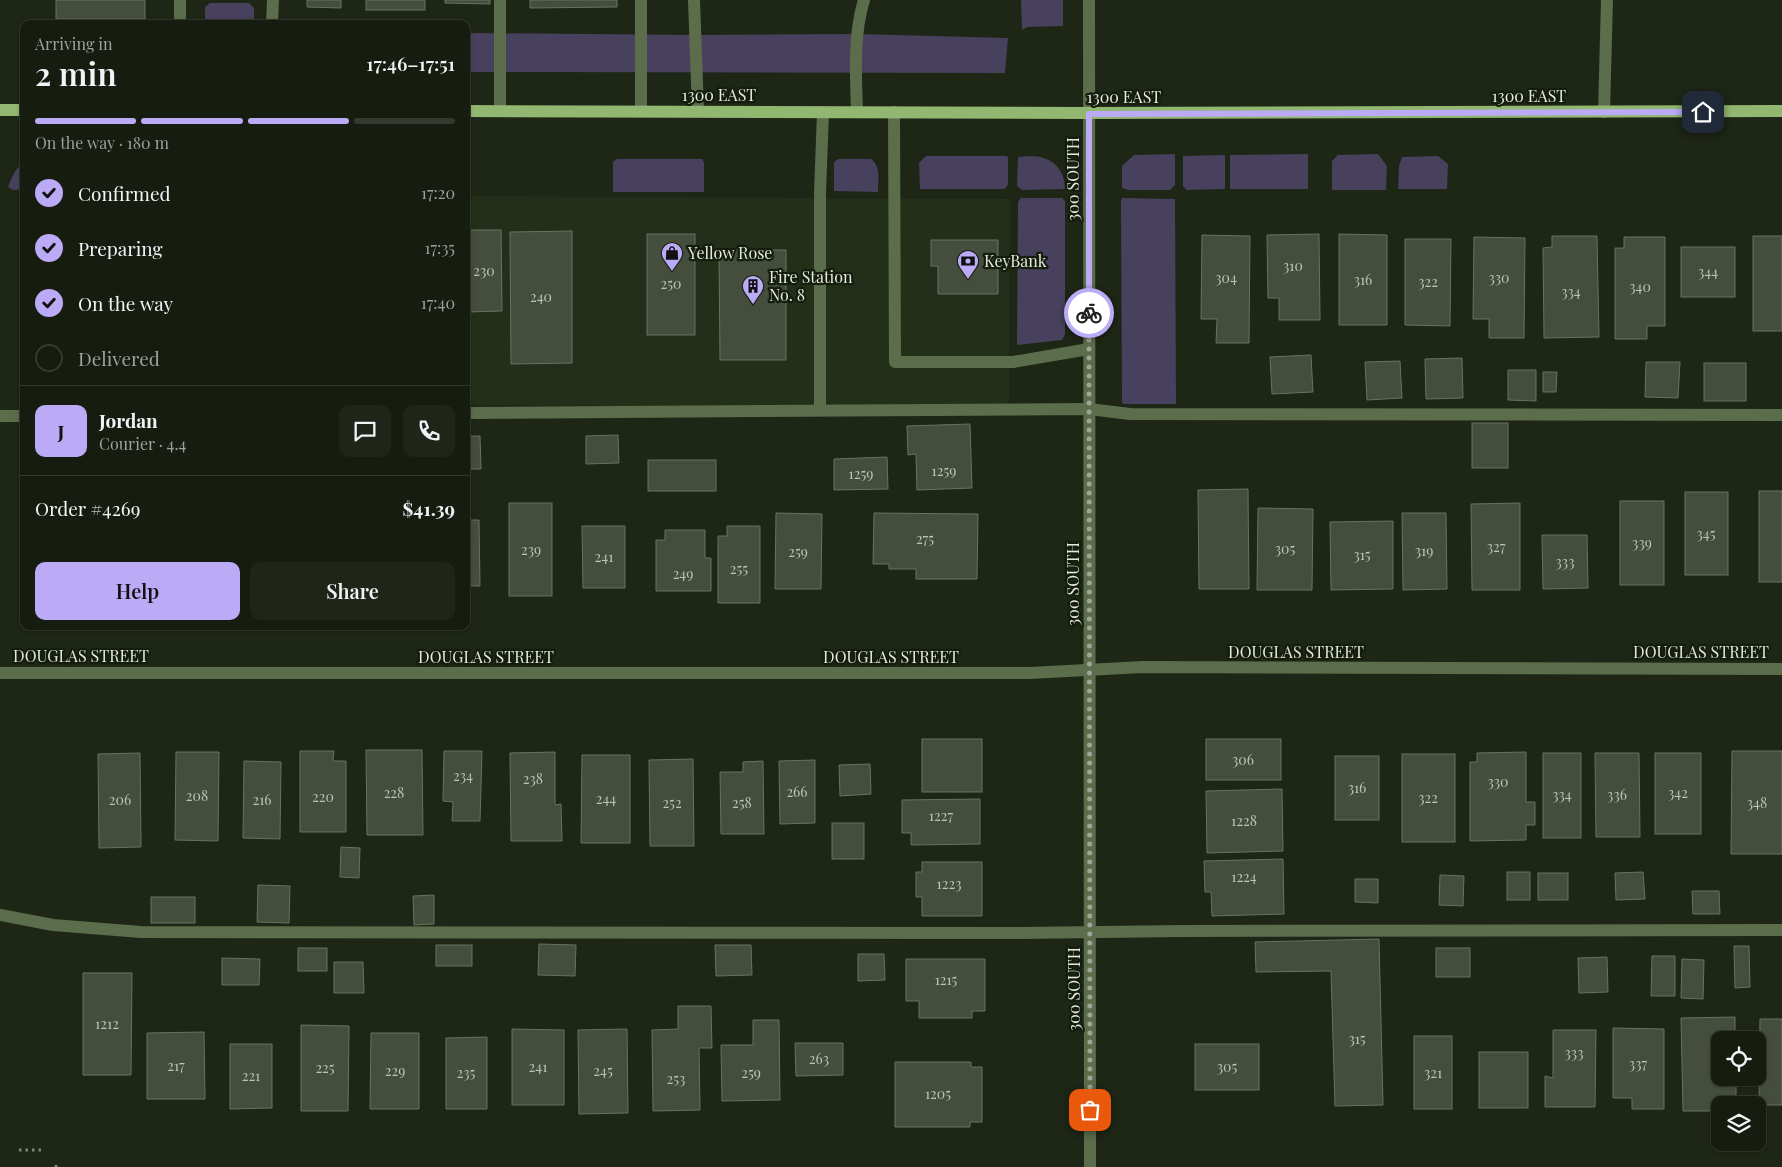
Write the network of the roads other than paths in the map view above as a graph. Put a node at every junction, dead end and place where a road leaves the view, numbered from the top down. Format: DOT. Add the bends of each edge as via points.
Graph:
graph roads {
  1 [pos="180,0"];
  2 [pos="273,0"];
  3 [pos="500,0"];
  4 [pos="641,0"];
  5 [pos="694,0"];
  6 [pos="864,0"];
  7 [pos="1089,0"];
  8 [pos="1607,0"];
  9 [pos="180,20"];
  10 [pos="272,20"];
  11 [pos="0,110"];
  12 [pos="20,110"];
  13 [pos="470,111"];
  14 [pos="500,111"];
  15 [pos="1782,111"];
  16 [pos="641,112"];
  17 [pos="698,112"];
  18 [pos="823,112"];
  19 [pos="857,112"];
  20 [pos="894,112"];
  21 [pos="1604,112"];
  22 [pos="1089,114"];
  23 [pos="1089,349"];
  24 [pos="1089,409"];
  25 [pos="820,410"];
  26 [pos="470,412"];
  27 [pos="0,416"];
  28 [pos="20,416"];
  29 [pos="1782,416"];
  30 [pos="1782,669"];
  31 [pos="1090,670"];
  32 [pos="0,673"];
  33 [pos="0,915"];
  34 [pos="1782,930"];
  35 [pos="1090,932"];
  36 [pos="1090,1167"];
  1 -- 9 [label="street"];
  2 -- 10 [label="street"];
  3 -- 14 [label="street"];
  4 -- 16 [label="street"];
  5 -- 17 [label="street"];
  6 -- 19 [label="street" via="858,18"];
  7 -- 22 [label="street, 300 SOUTH"];
  8 -- 21 [label="street"];
  11 -- 12 [label="main road"];
  13 -- 14 [label="main road, 1300 EAST"];
  14 -- 16 [label="main road, 1300 EAST"];
  15 -- 21 [label="main road, 1300 EAST"];
  16 -- 17 [label="main road, 1300 EAST"];
  17 -- 18 [label="main road, 1300 EAST"];
  18 -- 19 [label="main road, 1300 EAST"];
  18 -- 25 [label="street"];
  19 -- 20 [label="main road, 1300 EAST"];
  20 -- 22 [label="main road, 1300 EAST"];
  20 -- 23 [label="street" via="895,362 1012,362"];
  21 -- 22 [label="main road, 1300 EAST"];
  22 -- 23 [label="street, 300 SOUTH"];
  23 -- 24 [label="street, 300 SOUTH"];
  24 -- 25 [label="street"];
  24 -- 29 [label="street" via="1130,414"];
  24 -- 31 [label="street, 300 SOUTH"];
  25 -- 26 [label="street"];
  27 -- 28 [label="street"];
  30 -- 31 [label="street, DOUGLAS STREET" via="1143,667"];
  31 -- 32 [label="street, DOUGLAS STREET" via="1030,674"];
  31 -- 35 [label="street, 300 SOUTH"];
  33 -- 35 [label="street" via="53,926 141,932"];
  34 -- 35 [label="street"];
  35 -- 36 [label="street, 300 SOUTH"];
}
